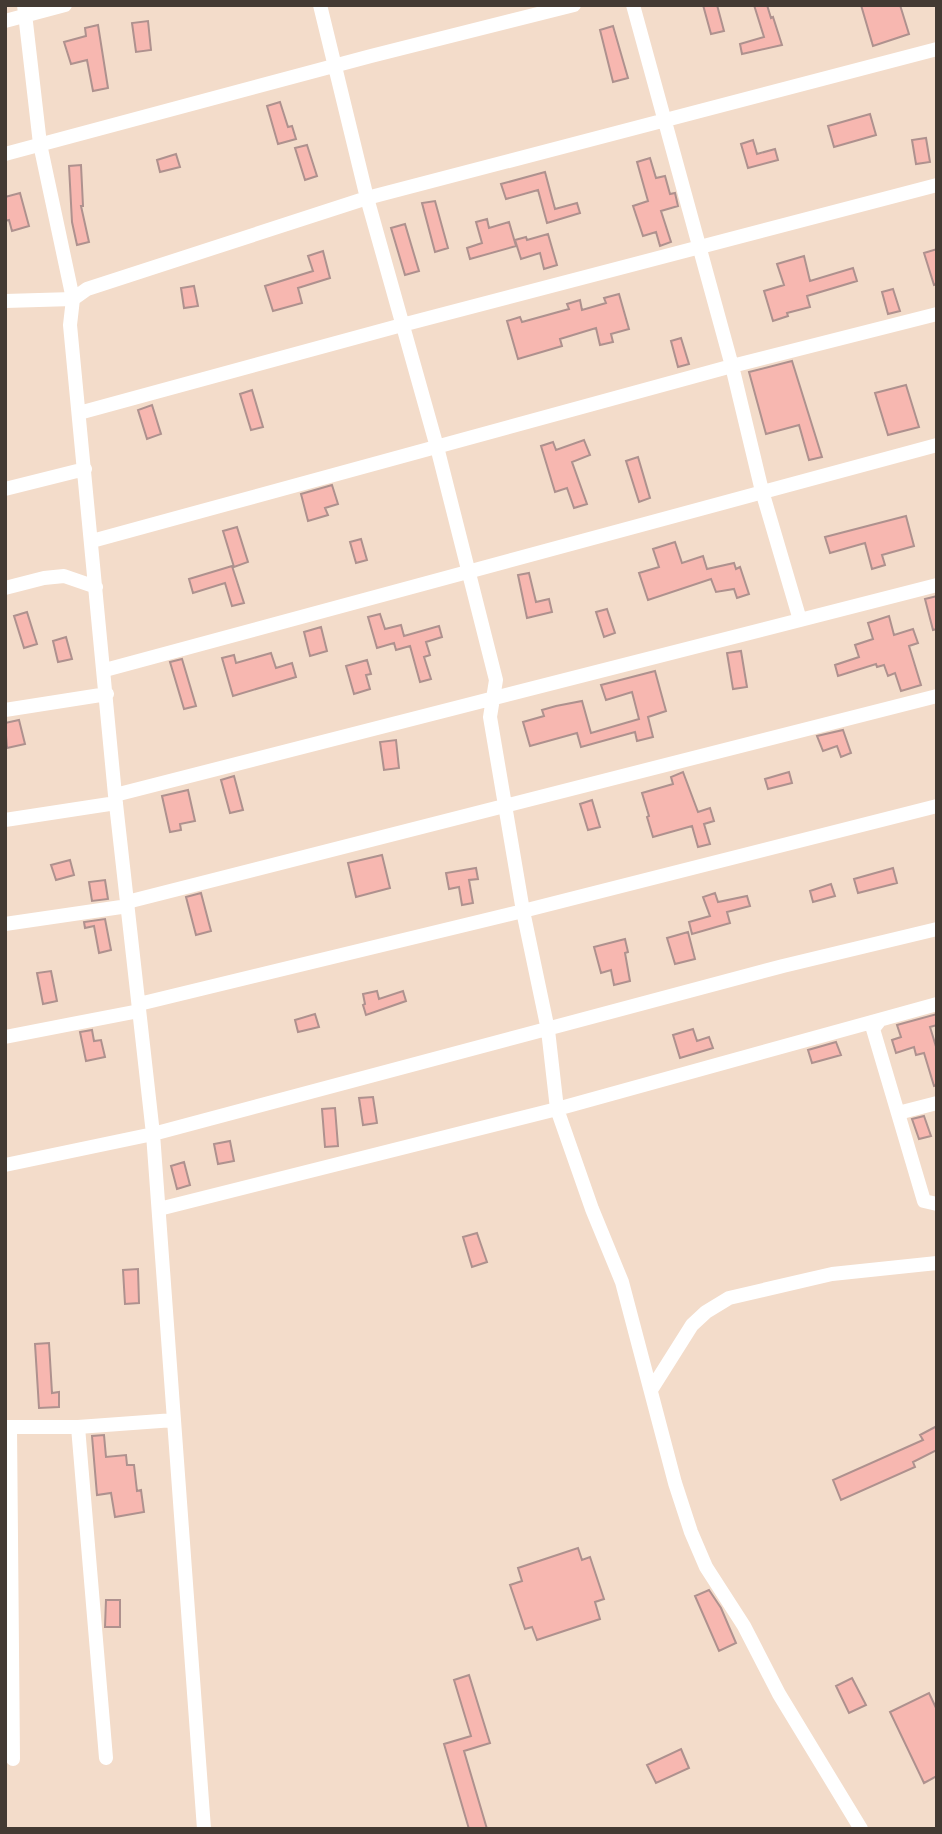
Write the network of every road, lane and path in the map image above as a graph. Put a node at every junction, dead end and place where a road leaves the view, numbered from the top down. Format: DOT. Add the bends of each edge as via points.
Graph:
graph roads {
  1 [pos="65,5"];
  2 [pos="320,5"];
  3 [pos="574,5"];
  4 [pos="633,5"];
  5 [pos="24,10"];
  6 [pos="5,20"];
  7 [pos="937,49"];
  8 [pos="335,66"];
  9 [pos="664,120"];
  10 [pos="40,144"];
  11 [pos="5,154"];
  12 [pos="937,185"];
  13 [pos="367,198"];
  14 [pos="699,248"];
  15 [pos="73,299"];
  16 [pos="5,302"];
  17 [pos="937,314"];
  18 [pos="402,325"];
  19 [pos="732,366"];
  20 [pos="79,413"];
  21 [pos="937,445"];
  22 [pos="437,447"];
  23 [pos="85,468"];
  24 [pos="5,489"];
  25 [pos="762,491"];
  26 [pos="92,541"];
  27 [pos="468,571"];
  28 [pos="937,585"];
  29 [pos="96,587"];
  30 [pos="5,588"];
  31 [pos="800,620"];
  32 [pos="105,670"];
  33 [pos="107,694"];
  34 [pos="937,696"];
  35 [pos="493,698"];
  36 [pos="5,710"];
  37 [pos="116,799"];
  38 [pos="505,805"];
  39 [pos="937,806"];
  40 [pos="5,820"];
  41 [pos="128,904"];
  42 [pos="523,911"];
  43 [pos="5,924"];
  44 [pos="937,929"];
  45 [pos="937,1004"];
  46 [pos="139,1007"];
  47 [pos="880,1020"];
  48 [pos="548,1030"];
  49 [pos="5,1037"];
  50 [pos="937,1103"];
  51 [pos="557,1109"];
  52 [pos="898,1112"];
  53 [pos="153,1134"];
  54 [pos="5,1165"];
  55 [pos="937,1204"];
  56 [pos="159,1209"];
  57 [pos="937,1263"];
  58 [pos="651,1390"];
  59 [pos="174,1420"];
  60 [pos="8,1427"];
  61 [pos="78,1427"];
  62 [pos="106,1758"];
  63 [pos="13,1759"];
  64 [pos="204,1829"];
  65 [pos="861,1829"];
  1 -- 5 [label="street"];
  2 -- 8 [label="street"];
  3 -- 8 [label="street"];
  4 -- 9 [label="street"];
  5 -- 6 [label="street"];
  5 -- 10 [label="street"];
  7 -- 9 [label="street"];
  8 -- 10 [label="street"];
  8 -- 13 [label="street"];
  9 -- 13 [label="street"];
  9 -- 14 [label="street"];
  10 -- 11 [label="street"];
  10 -- 15 [label="street"];
  12 -- 14 [label="street"];
  13 -- 15 [label="street" via="87,289"];
  13 -- 18 [label="street"];
  14 -- 18 [label="street"];
  14 -- 19 [label="street"];
  15 -- 16 [label="street"];
  15 -- 20 [label="street"];
  17 -- 19 [label="street"];
  18 -- 20 [label="street"];
  18 -- 22 [label="street"];
  19 -- 22 [label="street"];
  19 -- 25 [label="street"];
  20 -- 23 [label="street"];
  21 -- 25 [label="street"];
  22 -- 26 [label="street"];
  22 -- 27 [label="street"];
  23 -- 24 [label="street"];
  23 -- 26 [label="street"];
  25 -- 27 [label="street"];
  25 -- 31 [label="street"];
  26 -- 29 [label="street"];
  27 -- 32 [label="street"];
  27 -- 35 [label="street" via="496,680"];
  28 -- 31 [label="street"];
  29 -- 30 [label="street" via="64,576"];
  29 -- 32 [label="street"];
  31 -- 35 [label="street"];
  32 -- 33 [label="street"];
  33 -- 36 [label="street"];
  33 -- 37 [label="street"];
  34 -- 38 [label="street"];
  35 -- 37 [label="street"];
  35 -- 38 [label="street" via="490,717"];
  37 -- 40 [label="street"];
  37 -- 41 [label="street"];
  38 -- 41 [label="street"];
  38 -- 42 [label="street"];
  39 -- 42 [label="street"];
  41 -- 43 [label="street"];
  41 -- 46 [label="street"];
  42 -- 46 [label="street"];
  42 -- 48 [label="street"];
  44 -- 48 [label="street"];
  45 -- 47 [label="street"];
  46 -- 49 [label="street"];
  46 -- 53 [label="street"];
  47 -- 51 [label="street"];
  47 -- 52 [label="street" via="873,1029"];
  48 -- 51 [label="street"];
  48 -- 53 [label="street"];
  50 -- 52 [label="street"];
  51 -- 56 [label="street"];
  51 -- 58 [label="street" via="622,1282"];
  52 -- 55 [label="street" via="924,1201"];
  53 -- 54 [label="street"];
  53 -- 56 [label="street"];
  56 -- 59 [label="street"];
  57 -- 58 [label="street" via="832,1274 729,1298 692,1325"];
  58 -- 65 [label="street" via="675,1483 706,1567"];
  59 -- 61 [label="street"];
  59 -- 64 [label="street"];
  60 -- 61 [label="street"];
  60 -- 63 [label="street"];
  61 -- 62 [label="street"];
}
